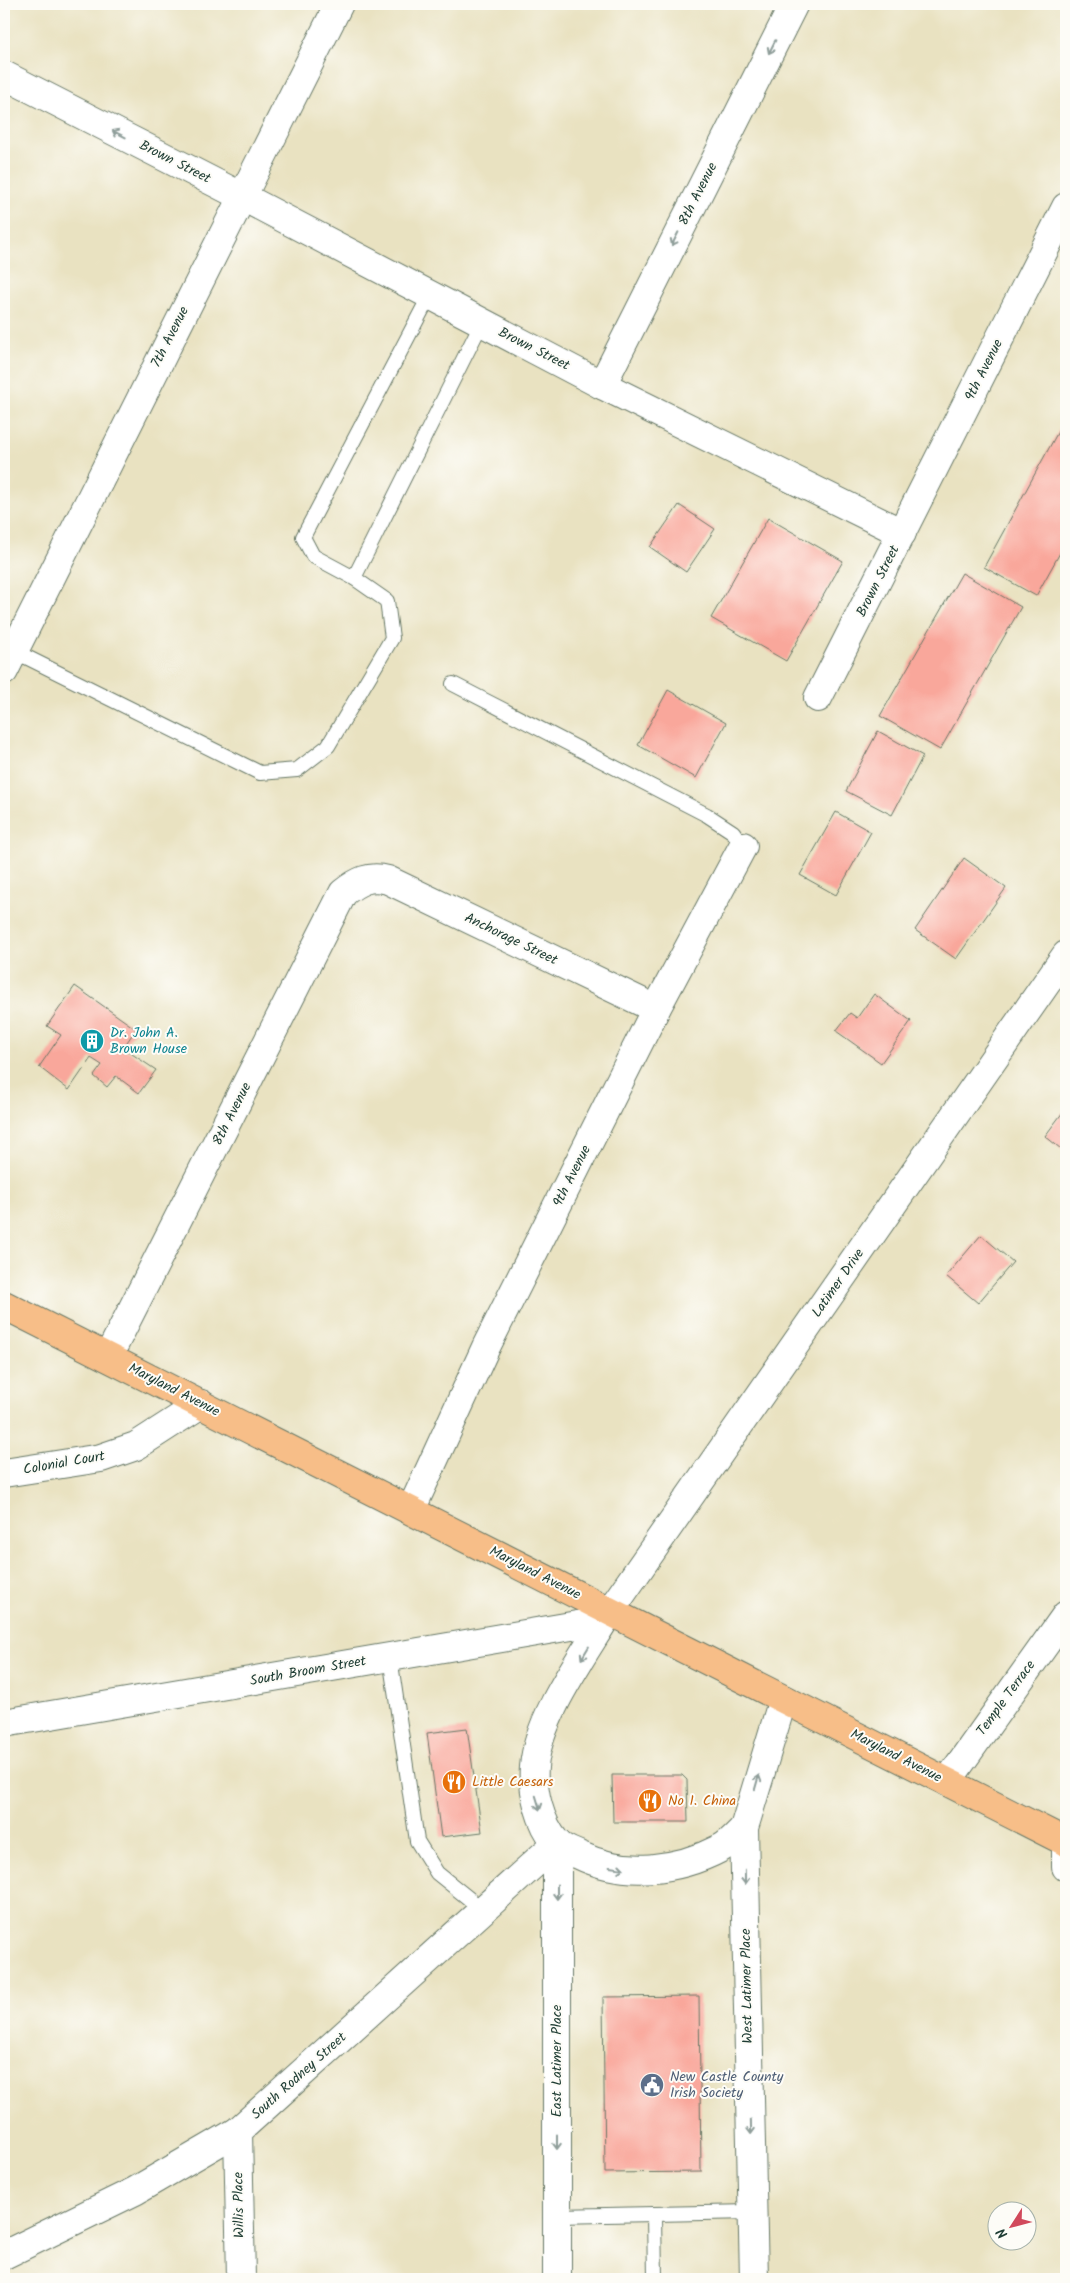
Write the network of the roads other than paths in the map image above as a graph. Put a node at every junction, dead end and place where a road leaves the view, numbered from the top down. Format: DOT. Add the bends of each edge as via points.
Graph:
graph roads {
  1 [pos="339,4"];
  2 [pos="794,4"];
  3 [pos="4,74"];
  4 [pos="241,196"];
  5 [pos="1066,207"];
  6 [pos="430,295"];
  7 [pos="482,322"];
  8 [pos="602,385"];
  9 [pos="902,533"];
  10 [pos="354,578"];
  11 [pos="9,661"];
  12 [pos="453,684"];
  13 [pos="818,698"];
  14 [pos="743,846"];
  15 [pos="365,880"];
  16 [pos="1066,955"];
  17 [pos="656,1009"];
  18 [pos="4,1304"];
  19 [pos="108,1357"];
  20 [pos="200,1404"];
  21 [pos="4,1473"];
  22 [pos="411,1510"];
  23 [pos="610,1611"];
  24 [pos="1066,1615"];
  25 [pos="390,1657"];
  26 [pos="783,1699"];
  27 [pos="4,1723"];
  28 [pos="947,1782"];
  29 [pos="744,1828"];
  30 [pos="1066,1842"];
  31 [pos="557,1843"];
  32 [pos="1066,1867"];
  33 [pos="483,1910"];
  34 [pos="238,2131"];
  35 [pos="752,2212"];
  36 [pos="654,2214"];
  37 [pos="557,2216"];
  38 [pos="4,2255"];
  39 [pos="241,2279"];
  40 [pos="557,2279"];
  41 [pos="656,2279"];
  42 [pos="754,2279"];
  1 -- 4 [label="street, 7th Avenue"];
  2 -- 8 [label="street, 8th Avenue, one-way"];
  4 -- 3 [label="street, Brown Street, one-way"];
  4 -- 6 [label="street, Brown Street"];
  4 -- 11 [label="street, 7th Avenue"];
  5 -- 9 [label="street, 9th Avenue"];
  6 -- 7 [label="street, Brown Street"];
  6 -- 10 [label="lane" via="303,537 313,556"];
  7 -- 8 [label="street, Brown Street"];
  7 -- 10 [label="lane"];
  8 -- 9 [label="street, Brown Street"];
  9 -- 13 [label="street, Brown Street"];
  10 -- 11 [label="lane" via="386,601 392,638 328,746 297,770 260,773"];
  12 -- 14 [label="lane" via="707,816 733,832"];
  14 -- 17 [label="street, 9th Avenue"];
  15 -- 17 [label="street, Anchorage Street" via="376,876 388,880"];
  15 -- 19 [label="street, 8th Avenue" via="343,893"];
  16 -- 23 [label="street, Latimer Drive"];
  17 -- 22 [label="street, 9th Avenue" via="486,1347"];
  18 -- 19 [label="main road, Maryland Avenue"];
  19 -- 20 [label="main road, Maryland Avenue"];
  20 -- 21 [label="street, Colonial Court" via="136,1446 101,1458"];
  20 -- 22 [label="main road, Maryland Avenue"];
  22 -- 23 [label="main road, Maryland Avenue"];
  23 -- 25 [label="street, South Broom Street" via="583,1624"];
  23 -- 26 [label="main road, Maryland Avenue"];
  23 -- 31 [label="street, one-way" via="550,1712 538,1742 534,1768 536,1794 543,1818"];
  24 -- 28 [label="street, Temple Terrace"];
  25 -- 27 [label="street, South Broom Street"];
  25 -- 33 [label="lane" via="417,1841 437,1873"];
  26 -- 28 [label="main road, Maryland Avenue"];
  29 -- 26 [label="street, West Latimer Place, one-way"];
  28 -- 30 [label="main road, Maryland Avenue"];
  31 -- 29 [label="street, one-way" via="596,1864 642,1870 703,1856 723,1847"];
  29 -- 35 [label="street, West Latimer Place, one-way"];
  30 -- 32 [label="street"];
  31 -- 33 [label="street, South Rodney Street"];
  31 -- 37 [label="street, East Latimer Place, one-way"];
  33 -- 34 [label="street, South Rodney Street"];
  34 -- 38 [label="street, South Rodney Street" via="135,2191"];
  34 -- 39 [label="street, Willis Place"];
  35 -- 36 [label="lane"];
  35 -- 42 [label="street, West Latimer Place"];
  36 -- 37 [label="lane"];
  36 -- 41 [label="lane"];
  37 -- 40 [label="street, East Latimer Place"];
}
